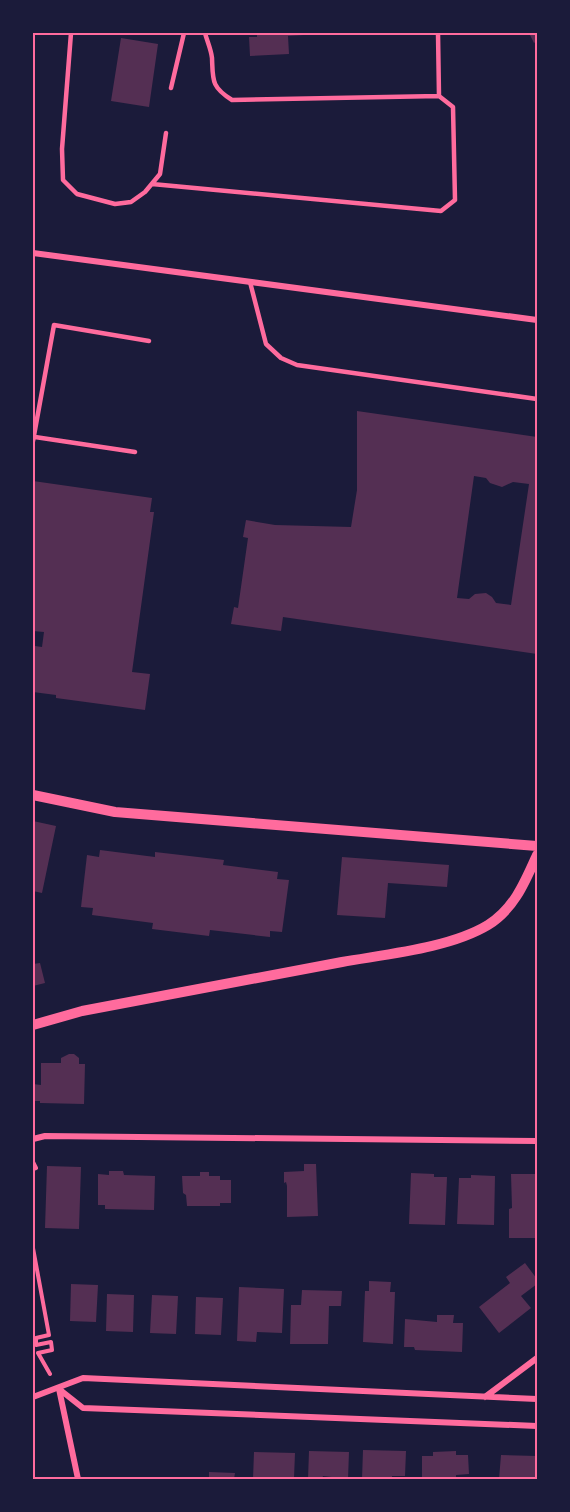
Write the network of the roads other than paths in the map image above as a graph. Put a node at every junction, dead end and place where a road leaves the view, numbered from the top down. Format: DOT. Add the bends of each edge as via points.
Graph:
graph roads {
  1 [pos="70,33"];
  2 [pos="184,33"];
  3 [pos="205,33"];
  4 [pos="438,33"];
  5 [pos="171,88"];
  6 [pos="439,96"];
  7 [pos="166,133"];
  8 [pos="152,184"];
  9 [pos="33,253"];
  10 [pos="250,282"];
  11 [pos="537,320"];
  12 [pos="149,341"];
  13 [pos="537,399"];
  14 [pos="34,439"];
  15 [pos="135,452"];
  16 [pos="33,795"];
  17 [pos="537,846"];
  18 [pos="537,855"];
  19 [pos="33,1025"];
  20 [pos="33,1139"];
  21 [pos="537,1141"];
  22 [pos="537,1358"];
  23 [pos="59,1389"];
  24 [pos="33,1397"];
  25 [pos="483,1398"];
  26 [pos="537,1400"];
  27 [pos="537,1426"];
  28 [pos="78,1479"];
  1 -- 8 [label="lane" via="63,180 77,194 115,204 131,202"];
  2 -- 5 [label="lane"];
  3 -- 6 [label="lane" via="216,87 232,100"];
  4 -- 6 [label="lane"];
  6 -- 8 [label="lane" via="453,107 455,189 455,200 441,211"];
  7 -- 8 [label="lane" via="160,174"];
  9 -- 10 [label="street"];
  10 -- 11 [label="street"];
  10 -- 13 [label="lane" via="266,344 281,358 297,365"];
  12 -- 14 [label="lane" via="54,325"];
  14 -- 15 [label="lane"];
  16 -- 17 [label="street" via="116,812"];
  18 -- 19 [label="street" via="508,908 466,937 82,1011"];
  20 -- 21 [label="street" via="45,1136"];
  22 -- 25 [label="street"];
  23 -- 24 [label="street"];
  23 -- 25 [label="street" via="83,1378"];
  23 -- 27 [label="street" via="83,1408"];
  23 -- 28 [label="street"];
  25 -- 26 [label="street"];
}
